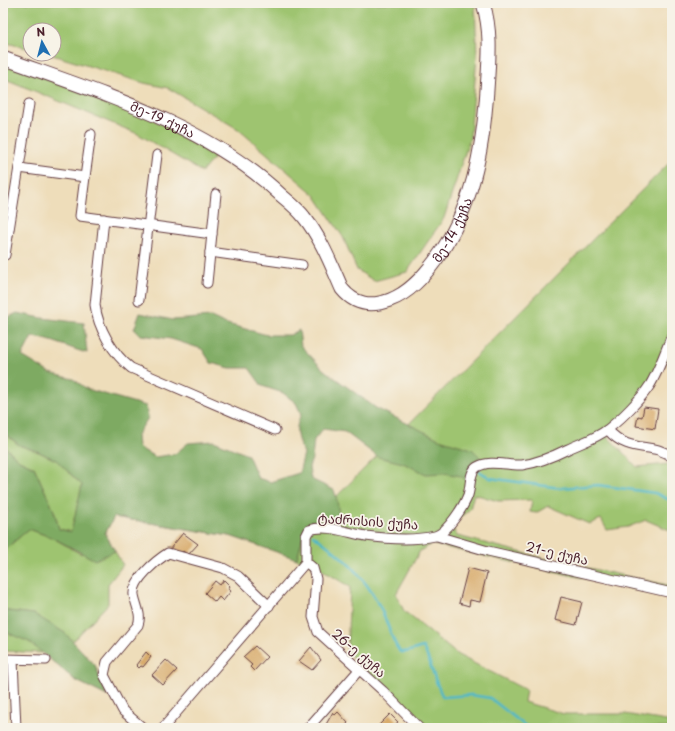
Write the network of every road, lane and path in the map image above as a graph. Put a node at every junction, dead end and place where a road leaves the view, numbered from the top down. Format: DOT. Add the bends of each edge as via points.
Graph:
graph roads {
  1 [pos="483,3"];
  2 [pos="3,58"];
  3 [pos="29,104"];
  4 [pos="91,134"];
  5 [pos="157,155"];
  6 [pos="19,168"];
  7 [pos="85,177"];
  8 [pos="216,194"];
  9 [pos="303,216"];
  10 [pos="104,219"];
  11 [pos="148,225"];
  12 [pos="212,234"];
  13 [pos="210,252"];
  14 [pos="3,255"];
  15 [pos="302,265"];
  16 [pos="207,282"];
  17 [pos="139,300"];
  18 [pos="672,336"];
  19 [pos="275,430"];
  20 [pos="608,430"];
  21 [pos="672,457"];
  22 [pos="437,536"];
  23 [pos="306,562"];
  24 [pos="672,593"];
  25 [pos="269,606"];
  26 [pos="3,659"];
  27 [pos="13,660"];
  28 [pos="46,660"];
  29 [pos="359,670"];
  30 [pos="415,726"];
  31 [pos="16,728"];
  32 [pos="143,728"];
  33 [pos="162,728"];
  34 [pos="308,728"];
  1 -- 9 [label="street, მე-14 ქუჩა" via="490,33 490,54 485,123 479,162 462,214 440,254 426,273 409,289 394,298 380,303 357,302 347,296 342,289 320,242"];
  2 -- 9 [label="street, მე-19 ქუჩა" via="151,114 221,149 261,176"];
  3 -- 6 [label="street"];
  4 -- 7 [label="street"];
  5 -- 11 [label="street"];
  6 -- 7 [label="street"];
  6 -- 14 [label="street"];
  7 -- 10 [label="street" via="80,216"];
  8 -- 12 [label="street"];
  10 -- 11 [label="street"];
  10 -- 19 [label="street" via="94,306 96,316 120,359 131,368"];
  11 -- 12 [label="street"];
  11 -- 17 [label="street"];
  12 -- 13 [label="street"];
  13 -- 15 [label="street"];
  13 -- 16 [label="street"];
  18 -- 20 [label="street" via="649,386"];
  20 -- 21 [label="street" via="628,445 656,450"];
  20 -- 22 [label="street" via="540,460 522,465 482,464 475,468 462,506 446,529"];
  22 -- 23 [label="street, ტაძრისის ქუჩა" via="413,540 315,528 309,530 306,536"];
  22 -- 24 [label="street, 21-ე ქუჩა" via="480,549"];
  23 -- 25 [label="street"];
  23 -- 29 [label="street, 26-ე ქუჩა" via="313,568 316,579 313,617 318,632"];
  25 -- 32 [label="street" via="238,576 223,568 168,553 158,559 136,583 134,593 140,619 138,625 107,662 104,675 123,711"];
  25 -- 33 [label="street"];
  26 -- 27 [label="street"];
  27 -- 28 [label="street"];
  27 -- 31 [label="street"];
  29 -- 30 [label="street, 26-ე ქუჩა" via="383,691"];
  29 -- 34 [label="street"];
}
